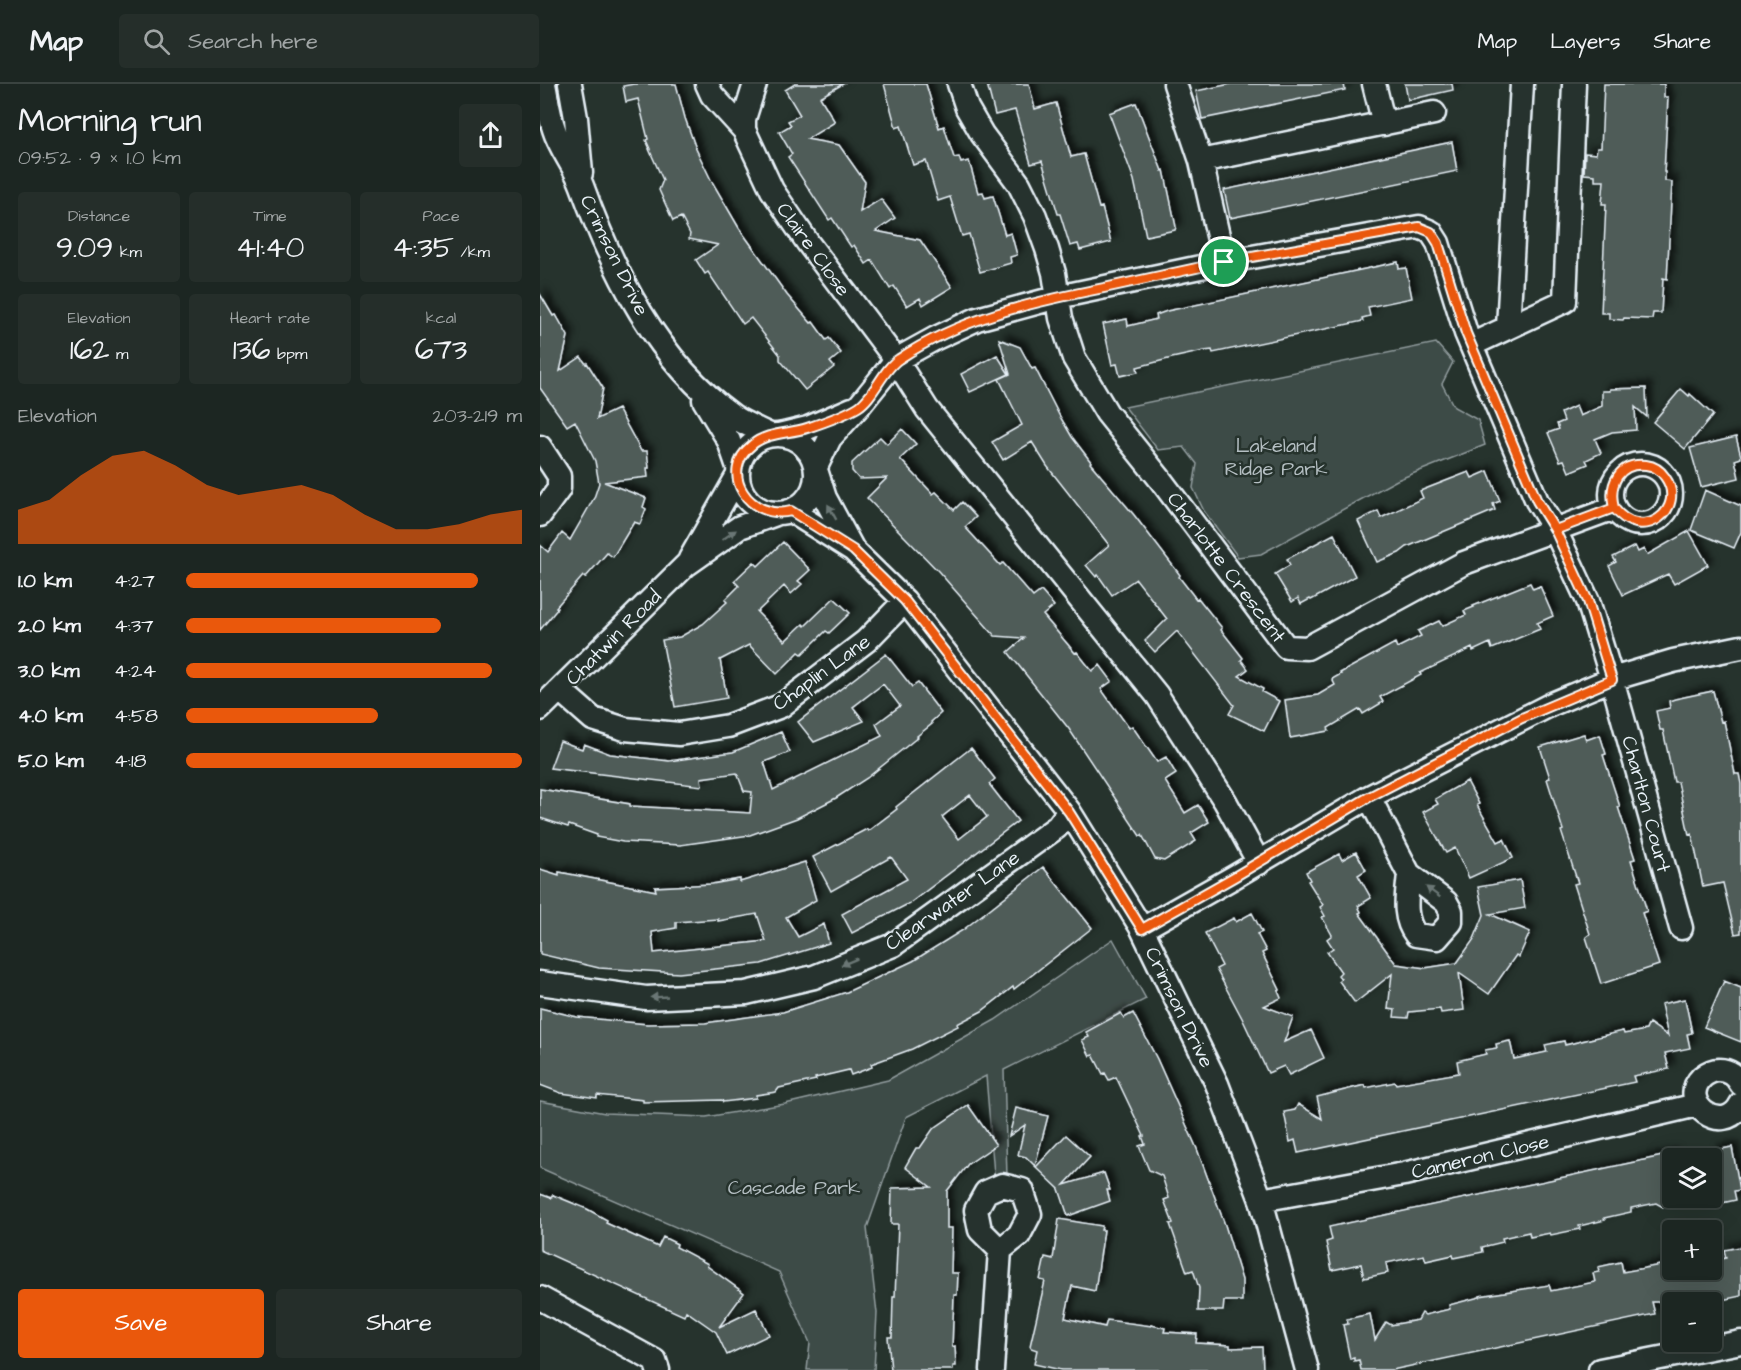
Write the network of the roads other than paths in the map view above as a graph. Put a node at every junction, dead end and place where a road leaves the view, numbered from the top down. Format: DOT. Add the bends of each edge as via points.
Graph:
graph roads {
  1 [pos="544,84"];
  2 [pos="570,84"];
  3 [pos="707,84"];
  4 [pos="755,84"];
  5 [pos="959,84"];
  6 [pos="1175,84"];
  7 [pos="1374,84"];
  8 [pos="1522,84"];
  9 [pos="1574,84"];
  10 [pos="1434,114"];
  11 [pos="1384,124"];
  12 [pos="744,130"];
  13 [pos="1201,161"];
  14 [pos="581,184"];
  15 [pos="1224,262"];
  16 [pos="1058,297"];
  17 [pos="1508,327"];
  18 [pos="1471,345"];
  19 [pos="896,360"];
  20 [pos="694,383"];
  21 [pos="859,406"];
  22 [pos="774,435"];
  23 [pos="540,447"];
  24 [pos="816,469"];
  25 [pos="738,471"];
  26 [pos="1614,508"];
  27 [pos="784,512"];
  28 [pos="540,515"];
  29 [pos="1555,530"];
  30 [pos="853,550"];
  31 [pos="686,565"];
  32 [pos="905,601"];
  33 [pos="1741,647"];
  34 [pos="1612,680"];
  35 [pos="560,690"];
  36 [pos="540,709"];
  37 [pos="1369,797"];
  38 [pos="1069,812"];
  39 [pos="1259,863"];
  40 [pos="1409,874"];
  41 [pos="1681,928"];
  42 [pos="1142,929"];
  43 [pos="540,983"];
  44 [pos="1741,1084"];
  45 [pos="1697,1104"];
  46 [pos="1741,1104"];
  47 [pos="1261,1200"];
  48 [pos="1000,1250"];
  49 [pos="540,1298"];
  50 [pos="1741,1342"];
  51 [pos="658,1370"];
  52 [pos="992,1370"];
  53 [pos="1307,1370"];
  54 [pos="1600,1370"];
  1 -- 14 [label="street, Crimson Drive" via="554,129"];
  2 -- 14 [label="street, Crimson Drive"];
  3 -- 12 [label="street, Claire Close"];
  4 -- 12 [label="street"];
  5 -- 16 [label="street, Charlotte Crescent" via="967,108 1019,184 1035,216"];
  6 -- 13 [label="street"];
  7 -- 11 [label="street"];
  8 -- 17 [label="street"];
  9 -- 17 [label="street" via="1565,301"];
  10 -- 11 [label="street"];
  11 -- 13 [label="street"];
  12 -- 19 [label="street, Claire Close" via="772,190"];
  13 -- 15 [label="street"];
  14 -- 20 [label="street, Crimson Drive" via="632,299"];
  15 -- 16 [label="street"];
  15 -- 18 [label="street, Charlton Court" via="1419,227 1431,232 1438,243"];
  16 -- 19 [label="street" via="977,319"];
  16 -- 29 [label="street, Charlotte Crescent" via="1074,358 1107,413 1286,647 1307,648 1464,563"];
  17 -- 18 [label="street"];
  18 -- 29 [label="street, Charlton Court" via="1537,501"];
  19 -- 21 [label="street"];
  19 -- 39 [label="street, Claire Close" via="927,409 1157,695 1225,801"];
  20 -- 22 [label="street, Crimson Drive" via="734,417"];
  20 -- 25 [label="street, Crimson Drive" via="729,441"];
  21 -- 22 [label="street" via="808,428"];
  21 -- 24 [label="street" via="830,438"];
  22 -- 24 [label="street" via="803,444"];
  22 -- 25 [label="street" via="749,446"];
  23 -- 28 [label="street" via="559,476 560,489"];
  24 -- 27 [label="street" via="810,496 802,505"];
  30 -- 24 [label="street, Crimson Drive, one-way" via="825,498"];
  25 -- 27 [label="street" via="740,486 749,502 764,511"];
  25 -- 31 [label="street, Chatwin Road"];
  26 -- 29 [label="street, Charlotte Crescent"];
  27 -- 30 [label="street, Crimson Drive"];
  31 -- 27 [label="street, Chatwin Road, one-way" via="740,527"];
  29 -- 34 [label="street, Charlton Court" via="1588,601"];
  30 -- 32 [label="street, Crimson Drive"];
  31 -- 35 [label="street, Chatwin Road"];
  32 -- 35 [label="street, Chaplin Lane" via="866,641 781,706 728,726 679,734 625,729 593,719"];
  32 -- 38 [label="street, Crimson Drive"];
  33 -- 34 [label="street" via="1673,661"];
  34 -- 37 [label="street" via="1522,718"];
  34 -- 41 [label="street, Charlton Court"];
  35 -- 36 [label="street, Chatwin Road"];
  37 -- 39 [label="street"];
  37 -- 40 [label="street"];
  38 -- 42 [label="street, Crimson Drive"];
  38 -- 43 [label="street, Clearwater Lane, one-way" via="1057,827 893,945 814,976 746,993 646,998"];
  39 -- 42 [label="street"];
  42 -- 47 [label="street, Crimson Drive" via="1217,1083"];
  44 -- 45 [label="street" via="1733,1074 1711,1071 1695,1088"];
  45 -- 46 [label="street" via="1707,1115 1720,1118 1734,1114"];
  45 -- 47 [label="street, Cameron Close" via="1404,1174"];
  47 -- 53 [label="street, Crimson Drive"];
  48 -- 52 [label="street"];
  49 -- 51 [label="street" via="655,1360"];
  50 -- 54 [label="street"];
}
